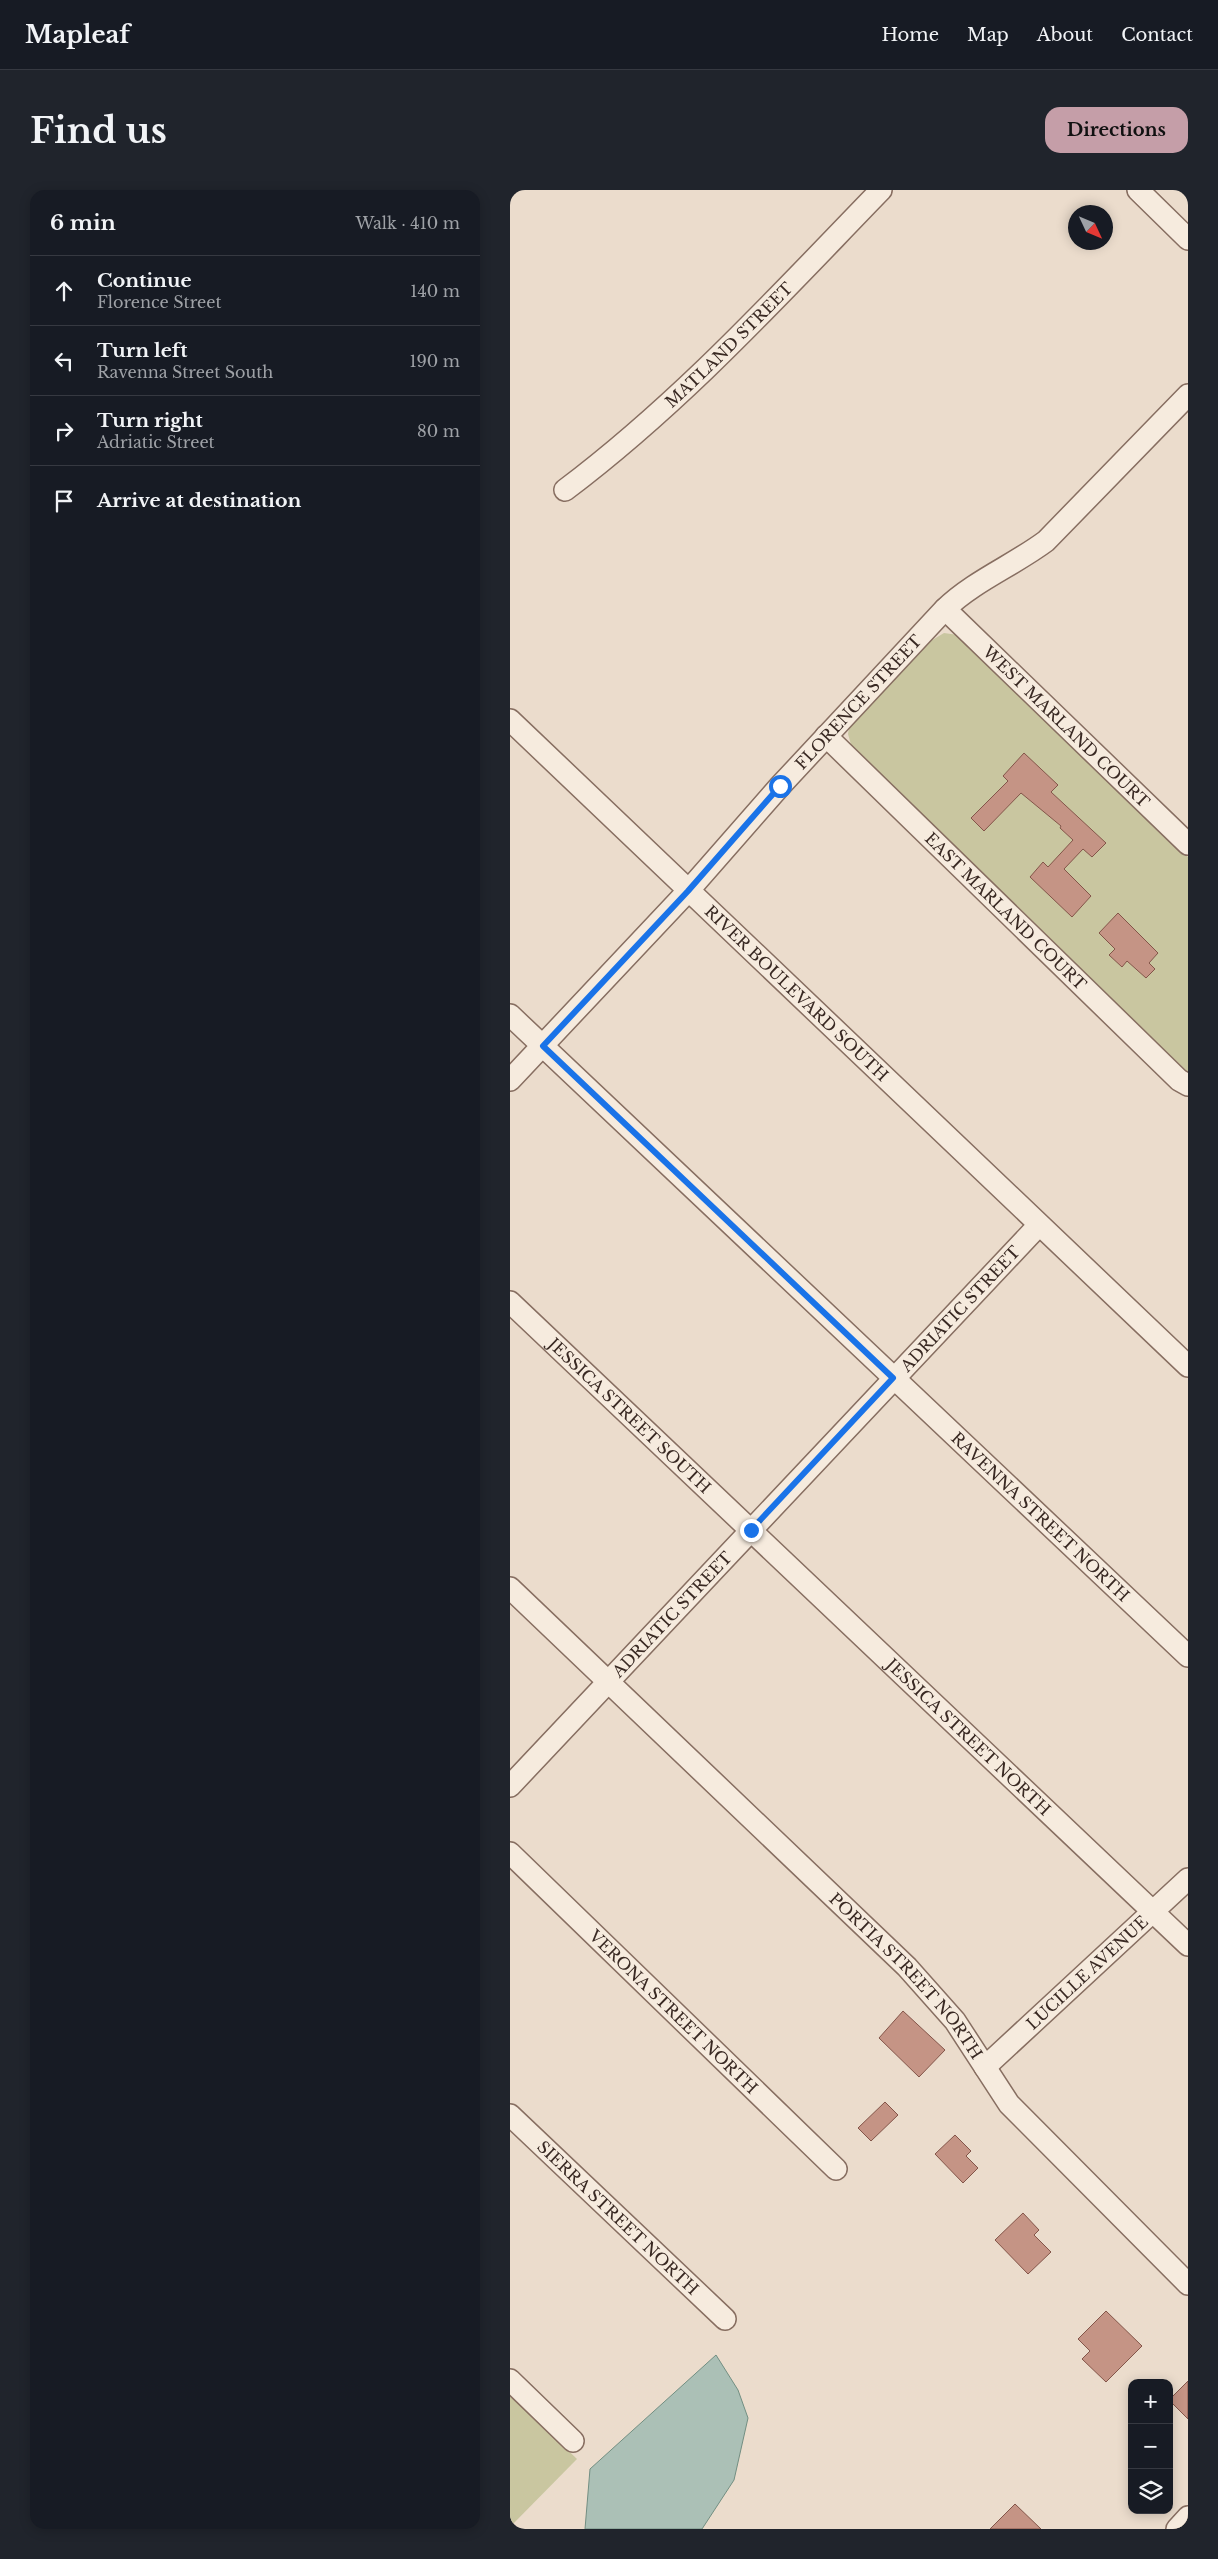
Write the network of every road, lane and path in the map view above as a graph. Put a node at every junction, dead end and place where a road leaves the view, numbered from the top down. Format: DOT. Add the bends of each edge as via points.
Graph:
graph roads {
  1 [pos="881,190"];
  2 [pos="1138,190"];
  3 [pos="1188,239"];
  4 [pos="1188,395"];
  5 [pos="565,490"];
  6 [pos="945,609"];
  7 [pos="510,720"];
  8 [pos="826,736"];
  9 [pos="1188,844"];
  10 [pos="688,891"];
  11 [pos="510,1015"];
  12 [pos="543,1046"];
  13 [pos="510,1080"];
  14 [pos="1188,1085"];
  15 [pos="1040,1225"];
  16 [pos="510,1302"];
  17 [pos="1188,1366"];
  18 [pos="893,1378"];
  19 [pos="751,1530"];
  20 [pos="510,1588"];
  21 [pos="1188,1656"];
  22 [pos="608,1681"];
  23 [pos="510,1786"];
  24 [pos="510,1853"];
  25 [pos="1188,1879"];
  26 [pos="1153,1912"];
  27 [pos="1188,1945"];
  28 [pos="985,2067"];
  29 [pos="510,2115"];
  30 [pos="836,2169"];
  31 [pos="1188,2284"];
  32 [pos="726,2320"];
  33 [pos="510,2380"];
  34 [pos="573,2441"];
  35 [pos="1188,2517"];
  36 [pos="1176,2529"];
  1 -- 5 [label="street, MATLAND STREET" via="704,372 602,462"];
  2 -- 3 [label="street"];
  4 -- 6 [label="street, FLORENCE STREET" via="1046,541"];
  6 -- 8 [label="street, FLORENCE STREET"];
  6 -- 9 [label="street, WEST MARLAND COURT"];
  7 -- 10 [label="street, RIVER BOULEVARD SOUTH"];
  8 -- 10 [label="street, FLORENCE STREET"];
  8 -- 14 [label="street, EAST MARLAND COURT"];
  10 -- 12 [label="street, FLORENCE STREET"];
  10 -- 15 [label="street, RIVER BOULEVARD SOUTH"];
  11 -- 12 [label="street, RAVENNA STREET NORTH"];
  12 -- 13 [label="street, FLORENCE STREET"];
  12 -- 18 [label="street, RAVENNA STREET NORTH"];
  15 -- 17 [label="street, RIVER BOULEVARD SOUTH"];
  15 -- 18 [label="street, ADRIATIC STREET"];
  16 -- 19 [label="street, JESSICA STREET SOUTH"];
  18 -- 19 [label="street, ADRIATIC STREET"];
  18 -- 21 [label="street, RAVENNA STREET NORTH"];
  19 -- 22 [label="street, ADRIATIC STREET"];
  19 -- 26 [label="street, JESSICA STREET NORTH"];
  20 -- 22 [label="street, PORTIA STREET NORTH"];
  22 -- 23 [label="street, ADRIATIC STREET"];
  22 -- 28 [label="street, PORTIA STREET NORTH" via="907,1967 954,2021"];
  24 -- 30 [label="street, VERONA STREET NORTH"];
  25 -- 26 [label="street, LUCILLE AVENUE"];
  26 -- 27 [label="street, JESSICA STREET NORTH"];
  26 -- 28 [label="street, LUCILLE AVENUE"];
  28 -- 31 [label="street, PORTIA STREET NORTH" via="1009,2104"];
  29 -- 32 [label="street, SIERRA STREET NORTH"];
  33 -- 34 [label="street"];
  35 -- 36 [label="street"];
}
